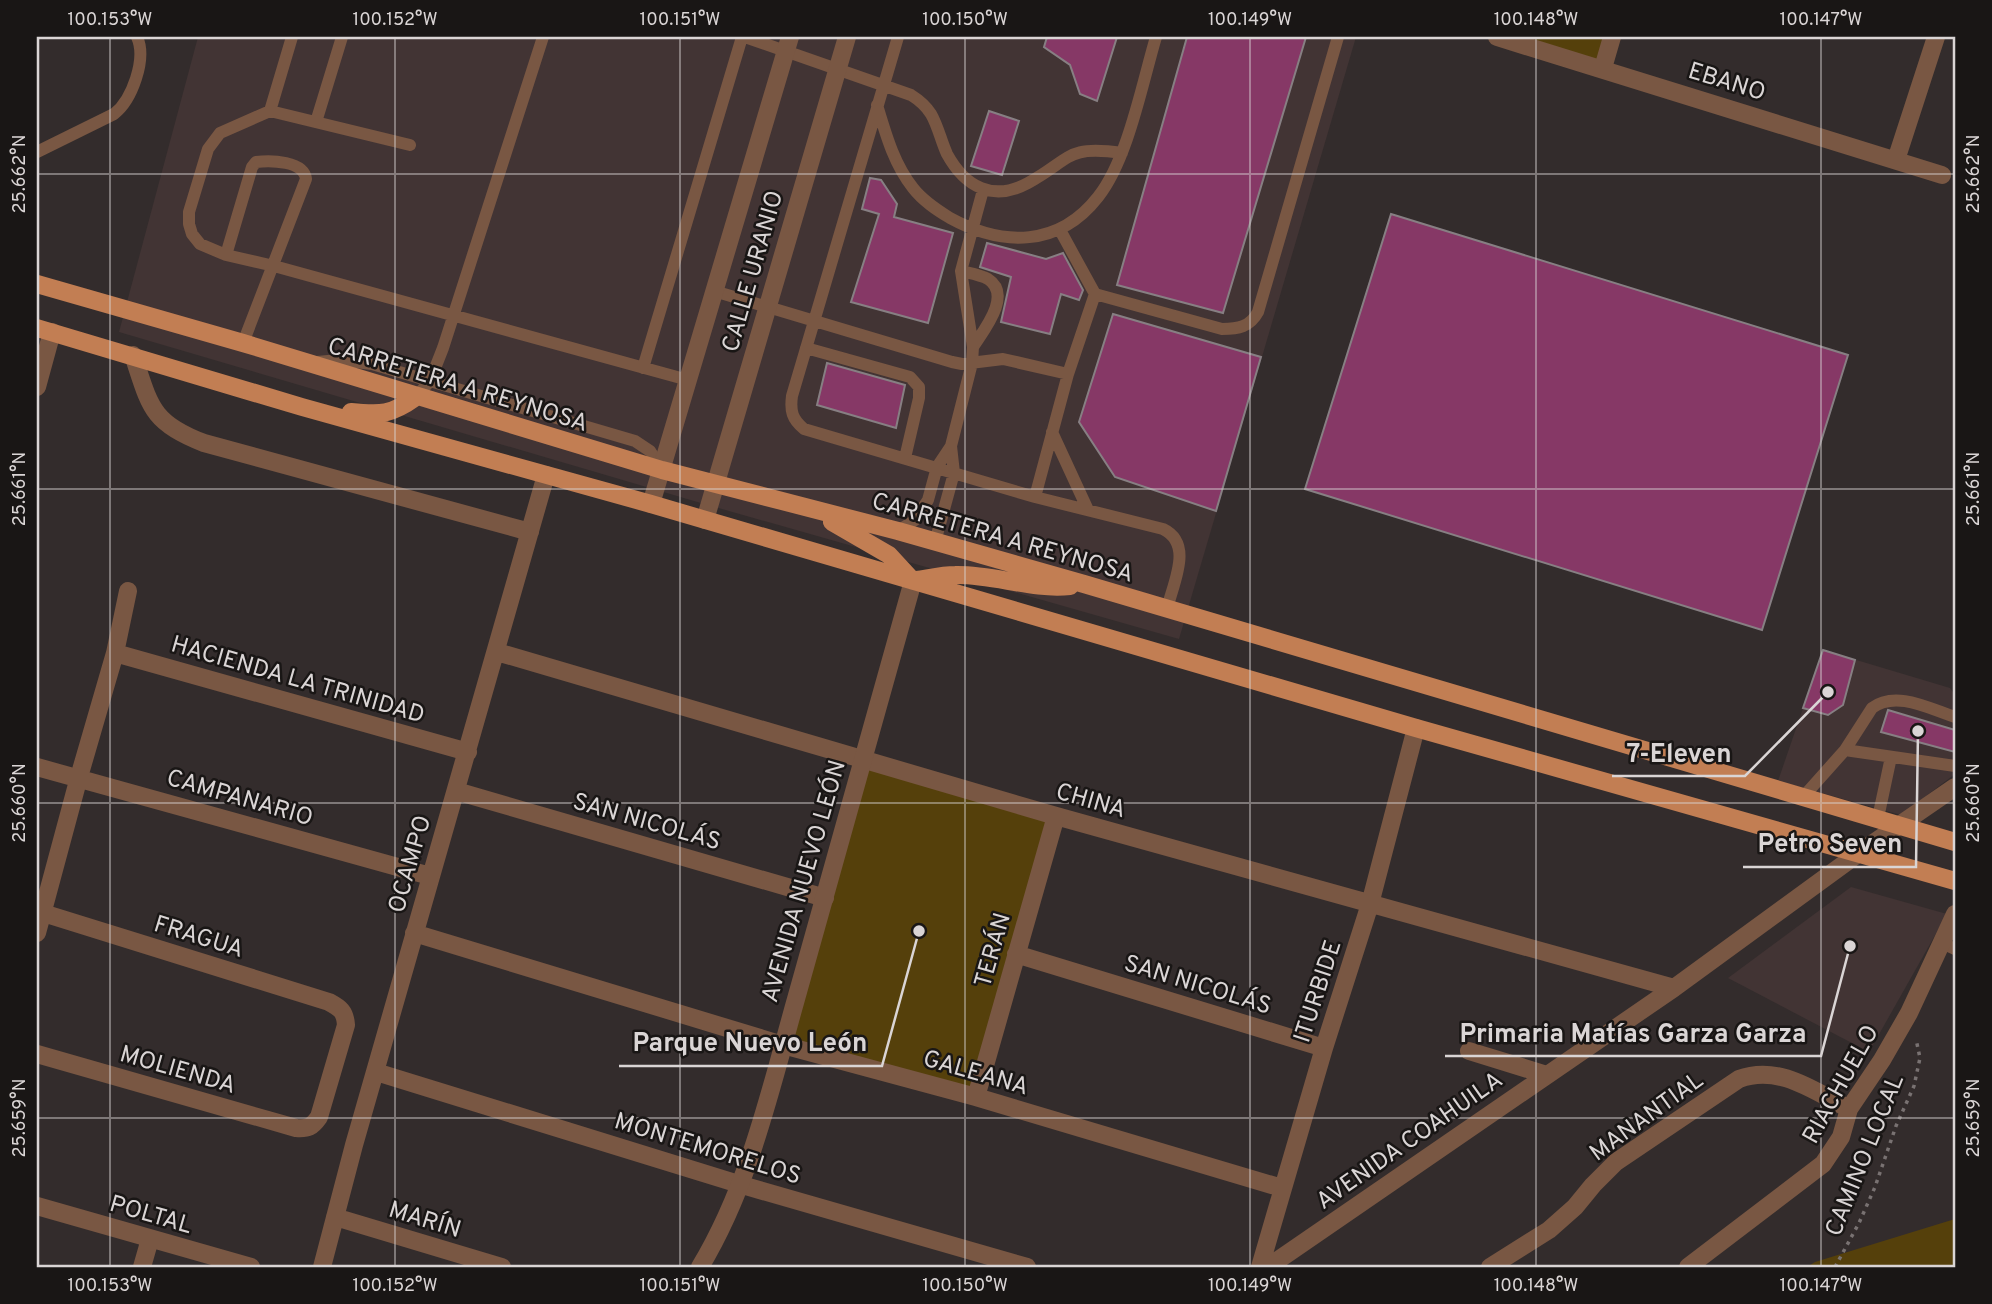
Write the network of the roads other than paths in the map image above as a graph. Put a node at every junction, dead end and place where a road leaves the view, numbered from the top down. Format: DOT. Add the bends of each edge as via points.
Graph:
graph roads {
  1 [pos="137,37"];
  2 [pos="292,37"];
  3 [pos="342,37"];
  4 [pos="543,37"];
  5 [pos="744,37"];
  6 [pos="847,37"];
  7 [pos="898,37"];
  8 [pos="1156,37"];
  9 [pos="1338,37"];
  10 [pos="1497,37"];
  11 [pos="1612,37"];
  12 [pos="1936,37"];
  13 [pos="788,44"];
  14 [pos="1602,68"];
  15 [pos="837,69"];
  16 [pos="883,84"];
  17 [pos="877,105"];
  18 [pos="270,111"];
  19 [pos="316,122"];
  20 [pos="410,145"];
  21 [pos="37,152"];
  22 [pos="1122,153"];
  23 [pos="1896,160"];
  24 [pos="1942,175"];
  25 [pos="983,190"];
  26 [pos="972,230"];
  27 [pos="1060,230"];
  28 [pos="226,255"];
  29 [pos="274,266"];
  30 [pos="961,271"];
  31 [pos="37,284"];
  32 [pos="714,291"];
  33 [pos="1095,294"];
  34 [pos="768,306"];
  35 [pos="453,315"];
  36 [pos="814,320"];
  37 [pos="44,330"];
  38 [pos="243,343"];
  39 [pos="973,347"];
  40 [pos="806,348"];
  41 [pos="133,355"];
  42 [pos="305,363"];
  43 [pos="972,363"];
  44 [pos="643,368"];
  45 [pos="1068,374"];
  46 [pos="688,380"];
  47 [pos="430,381"];
  48 [pos="37,387"];
  49 [pos="416,397"];
  50 [pos="302,407"];
  51 [pos="1052,432"];
  52 [pos="951,446"];
  53 [pos="905,458"];
  54 [pos="937,467"];
  55 [pos="662,470"];
  56 [pos="954,473"];
  57 [pos="546,475"];
  58 [pos="715,484"];
  59 [pos="1035,497"];
  60 [pos="651,504"];
  61 [pos="810,510"];
  62 [pos="1088,510"];
  63 [pos="705,520"];
  64 [pos="898,531"];
  65 [pos="530,532"];
  66 [pos="935,542"];
  67 [pos="913,581"];
  68 [pos="1084,584"];
  69 [pos="128,591"];
  70 [pos="1167,609"];
  71 [pos="497,652"];
  72 [pos="115,653"];
  73 [pos="1955,717"];
  74 [pos="1416,728"];
  75 [pos="1845,750"];
  76 [pos="468,752"];
  77 [pos="1891,757"];
  78 [pos="863,758"];
  79 [pos="1955,766"];
  80 [pos="37,767"];
  81 [pos="79,777"];
  82 [pos="1955,787"];
  83 [pos="456,791"];
  84 [pos="1804,796"];
  85 [pos="1056,816"];
  86 [pos="1878,818"];
  87 [pos="1900,824"];
  88 [pos="1955,842"];
  89 [pos="1859,853"];
  90 [pos="430,876"];
  91 [pos="1955,881"];
  92 [pos="825,898"];
  93 [pos="1370,904"];
  94 [pos="43,913"];
  95 [pos="1955,914"];
  96 [pos="37,933"];
  97 [pos="414,933"];
  98 [pos="1948,946"];
  99 [pos="1016,954"];
  100 [pos="1674,988"];
  101 [pos="783,1045"];
  102 [pos="1324,1048"];
  103 [pos="1469,1051"];
  104 [pos="37,1054"];
  105 [pos="376,1072"];
  106 [pos="1548,1075"];
  107 [pos="976,1097"];
  108 [pos="1849,1110"];
  109 [pos="307,1129"];
  110 [pos="742,1185"];
  111 [pos="1282,1188"];
  112 [pos="37,1206"];
  113 [pos="335,1217"];
  114 [pos="149,1239"];
  115 [pos="142,1267"];
  116 [pos="251,1267"];
  117 [pos="322,1267"];
  118 [pos="502,1267"];
  119 [pos="699,1267"];
  120 [pos="1027,1267"];
  121 [pos="1260,1267"];
  122 [pos="1268,1267"];
  123 [pos="1490,1267"];
  124 [pos="1688,1267"];
  1 -- 21 [label="lane" via="138,67 123,106"];
  2 -- 18 [label="lane"];
  3 -- 19 [label="lane"];
  4 -- 35 [label="lane"];
  5 -- 13 [label="lane"];
  5 -- 44 [label="lane"];
  6 -- 15 [label="street, CALLE URANIO"];
  7 -- 16 [label="lane"];
  8 -- 22 [label="lane"];
  9 -- 33 [label="lane" via="1254,319 1236,329 1222,328"];
  10 -- 14 [label="street, EBANO"];
  11 -- 14 [label="street"];
  12 -- 23 [label="street"];
  13 -- 15 [label="lane"];
  13 -- 32 [label="street, CALLE URANIO"];
  14 -- 23 [label="street, EBANO"];
  15 -- 16 [label="lane"];
  15 -- 34 [label="street, CALLE URANIO"];
  16 -- 17 [label="lane"];
  16 -- 25 [label="lane" via="923,103 948,156 970,183"];
  17 -- 26 [label="lane" via="892,152 914,190 932,207"];
  17 -- 36 [label="lane"];
  18 -- 19 [label="lane"];
  18 -- 28 [label="lane" via="220,133 208,149 189,224 200,244"];
  19 -- 20 [label="lane"];
  22 -- 25 [label="lane" via="1077,151 1028,183 997,192"];
  22 -- 27 [label="lane" via="1098,197"];
  23 -- 24 [label="street, EBANO"];
  25 -- 26 [label="lane"];
  26 -- 27 [label="lane" via="1024,239"];
  26 -- 30 [label="lane"];
  27 -- 33 [label="lane"];
  28 -- 29 [label="lane"];
  28 -- 29 [label="lane" via="256,162 300,167 306,179"];
  29 -- 35 [label="lane"];
  29 -- 38 [label="lane"];
  30 -- 39 [label="lane"];
  30 -- 39 [label="lane" via="989,279 996,288 993,314"];
  31 -- 38 [label="main road, CARRETERA A REYNOSA"];
  32 -- 34 [label="lane"];
  32 -- 46 [label="street, CALLE URANIO"];
  33 -- 45 [label="lane"];
  34 -- 36 [label="lane"];
  34 -- 58 [label="street, CALLE URANIO"];
  35 -- 44 [label="lane"];
  35 -- 47 [label="lane"];
  36 -- 40 [label="lane"];
  36 -- 43 [label="lane" via="952,362"];
  37 -- 41 [label="main road"];
  37 -- 48 [label="street"];
  38 -- 42 [label="main road, CARRETERA A REYNOSA"];
  39 -- 43 [label="lane"];
  40 -- 53 [label="lane" via="792,396 796,423"];
  40 -- 53 [label="lane" via="910,377 919,387"];
  41 -- 50 [label="main road"];
  41 -- 65 [label="street" via="149,403 178,433"];
  42 -- 47 [label="lane" via="355,361"];
  42 -- 49 [label="main road, CARRETERA A REYNOSA"];
  43 -- 45 [label="lane" via="1003,359"];
  43 -- 52 [label="lane"];
  44 -- 46 [label="lane"];
  45 -- 51 [label="lane"];
  46 -- 55 [label="street, CALLE URANIO"];
  47 -- 49 [label="lane"];
  47 -- 55 [label="lane" via="635,441 650,451"];
  49 -- 50 [label="main road" via="394,412 377,415"];
  49 -- 55 [label="main road, CARRETERA A REYNOSA"];
  50 -- 57 [label="main road"];
  51 -- 59 [label="lane"];
  51 -- 62 [label="lane"];
  52 -- 54 [label="lane"];
  52 -- 56 [label="lane"];
  53 -- 54 [label="lane"];
  54 -- 56 [label="lane"];
  54 -- 64 [label="lane" via="922,512"];
  55 -- 58 [label="main road, CARRETERA A REYNOSA"];
  55 -- 60 [label="street, CALLE URANIO"];
  56 -- 59 [label="lane"];
  56 -- 66 [label="lane"];
  57 -- 60 [label="main road"];
  57 -- 65 [label="street, OCAMPO"];
  58 -- 61 [label="main road, CARRETERA A REYNOSA"];
  58 -- 63 [label="street, CALLE URANIO"];
  59 -- 62 [label="lane"];
  60 -- 63 [label="main road"];
  61 -- 64 [label="main road, CARRETERA A REYNOSA"];
  61 -- 67 [label="main road" via="889,555"];
  62 -- 70 [label="lane" via="1163,529 1177,540 1180,557"];
  63 -- 67 [label="main road"];
  64 -- 66 [label="main road, CARRETERA A REYNOSA"];
  65 -- 71 [label="street, OCAMPO"];
  66 -- 68 [label="main road, CARRETERA A REYNOSA"];
  67 -- 68 [label="main road" via="956,575 1032,586"];
  67 -- 74 [label="main road"];
  67 -- 78 [label="street, AVENIDA NUEVO LEÓN"];
  68 -- 70 [label="main road, CARRETERA A REYNOSA"];
  69 -- 72 [label="street"];
  70 -- 84 [label="main road, CARRETERA A REYNOSA"];
  71 -- 76 [label="street, OCAMPO"];
  71 -- 78 [label="street, CHINA"];
  72 -- 76 [label="street, HACIENDA LA TRINIDAD"];
  72 -- 81 [label="street"];
  73 -- 75 [label="lane" via="1905,701 1885,700 1872,708"];
  74 -- 89 [label="main road"];
  74 -- 93 [label="street, ITURBIDE"];
  75 -- 77 [label="lane"];
  75 -- 84 [label="lane"];
  76 -- 83 [label="street, OCAMPO"];
  77 -- 79 [label="lane"];
  77 -- 86 [label="lane"];
  78 -- 85 [label="street, CHINA"];
  78 -- 92 [label="street, AVENIDA NUEVO LEÓN"];
  80 -- 81 [label="street, CAMPANARIO"];
  81 -- 90 [label="street, CAMPANARIO"];
  81 -- 94 [label="street"];
  82 -- 87 [label="street, AVENIDA COAHUILA"];
  83 -- 90 [label="street, OCAMPO"];
  83 -- 92 [label="street, SAN NICOLÁS"];
  84 -- 86 [label="main road, CARRETERA A REYNOSA"];
  85 -- 93 [label="street, CHINA"];
  85 -- 99 [label="street, TERÁN"];
  86 -- 87 [label="main road, CARRETERA A REYNOSA"];
  87 -- 88 [label="main road, CARRETERA A REYNOSA"];
  87 -- 89 [label="street, AVENIDA COAHUILA"];
  89 -- 91 [label="main road"];
  89 -- 100 [label="street, AVENIDA COAHUILA"];
  90 -- 97 [label="street, OCAMPO"];
  92 -- 101 [label="street, AVENIDA NUEVO LEÓN"];
  93 -- 100 [label="street, CHINA"];
  93 -- 102 [label="street, ITURBIDE"];
  94 -- 96 [label="street"];
  94 -- 109 [label="street, FRAGUA" via="340,1007 346,1024 319,1117"];
  95 -- 98 [label="street, RIACHUELO"];
  97 -- 101 [label="street, GALEANA"];
  97 -- 105 [label="street, OCAMPO"];
  98 -- 108 [label="street, RIACHUELO"];
  99 -- 102 [label="street, SAN NICOLÁS"];
  99 -- 107 [label="street, TERÁN"];
  100 -- 106 [label="street, AVENIDA COAHUILA"];
  101 -- 107 [label="street, GALEANA"];
  101 -- 110 [label="street, AVENIDA NUEVO LEÓN"];
  102 -- 111 [label="street, ITURBIDE"];
  103 -- 106 [label="street"];
  104 -- 109 [label="street, MOLIENDA"];
  105 -- 110 [label="street, MONTEMORELOS"];
  105 -- 113 [label="street, OCAMPO"];
  106 -- 122 [label="street, AVENIDA COAHUILA"];
  107 -- 111 [label="street, GALEANA"];
  108 -- 123 [label="street, MANANTIAL" via="1795,1080 1770,1073 1739,1079 1616,1162 1549,1230"];
  108 -- 124 [label="street, RIACHUELO" via="1841,1137 1823,1164"];
  110 -- 119 [label="street, AVENIDA NUEVO LEÓN"];
  110 -- 120 [label="street, MONTEMORELOS"];
  111 -- 121 [label="street, ITURBIDE"];
  112 -- 114 [label="street, POLTAL"];
  113 -- 117 [label="street, OCAMPO"];
  113 -- 118 [label="street, MARÍN"];
  114 -- 115 [label="street"];
  114 -- 116 [label="street, POLTAL"];
}
